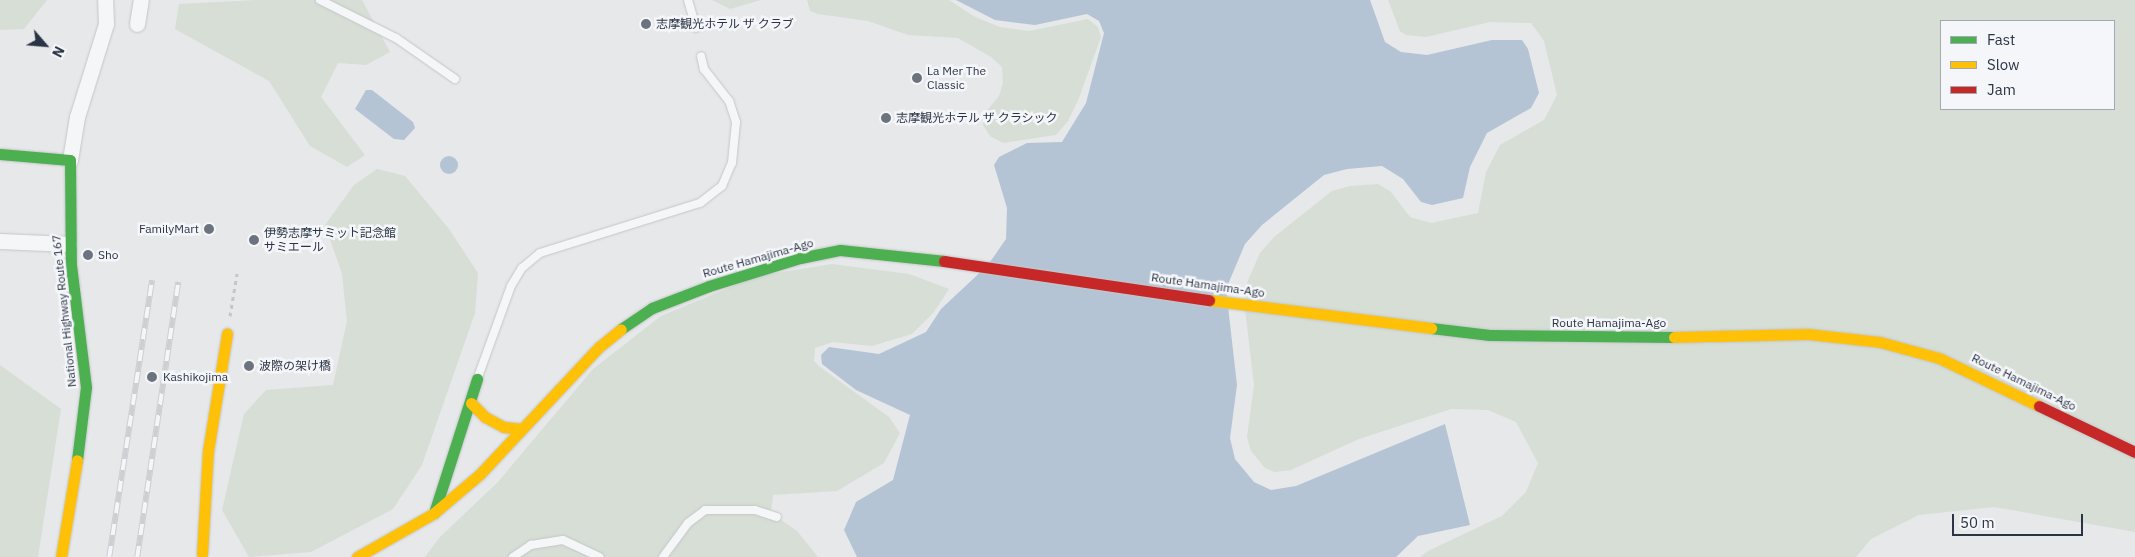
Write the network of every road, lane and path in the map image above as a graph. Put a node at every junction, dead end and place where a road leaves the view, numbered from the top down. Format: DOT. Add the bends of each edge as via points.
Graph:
graph roads {
  1 [pos="105,0"];
  2 [pos="141,0"];
  3 [pos="320,0"];
  4 [pos="688,0"];
  5 [pos="137,24"];
  6 [pos="696,28"];
  7 [pos="701,56"];
  8 [pos="455,79"];
  9 [pos="0,154"];
  10 [pos="70,160"];
  11 [pos="0,241"];
  12 [pos="69,244"];
  13 [pos="237,274"];
  14 [pos="227,334"];
  15 [pos="478,379"];
  16 [pos="470,403"];
  17 [pos="522,429"];
  18 [pos="2135,452"];
  19 [pos="434,514"];
  20 [pos="777,517"];
  21 [pos="203,556"];
  22 [pos="61,557"];
  23 [pos="357,557"];
  24 [pos="513,557"];
  25 [pos="599,557"];
  26 [pos="663,557"];
  1 -- 10 [label="street" via="106,24 77,117"];
  2 -- 5 [label="street"];
  3 -- 8 [label="lane" via="396,38"];
  4 -- 6 [label="lane"];
  7 -- 15 [label="lane" via="704,69 729,101 736,122 732,163 722,186 700,203 540,253 522,268 511,286"];
  9 -- 10 [label="main road"];
  10 -- 12 [label="main road, National Highway Route 167"];
  11 -- 12 [label="street"];
  12 -- 22 [label="main road, National Highway Route 167" via="86,388"];
  13 -- 14 [label="path"];
  14 -- 21 [label="main road" via="208,451"];
  15 -- 16 [label="main road"];
  16 -- 17 [label="main road" via="485,417 504,427"];
  16 -- 19 [label="main road"];
  17 -- 18 [label="main road, Route Hamajima-Ago" via="599,347 652,308 800,258 840,250 940,260 1286,311 1490,335 1610,339 1808,334 1880,342 1939,358"];
  17 -- 19 [label="main road, Route Hamajima-Ago" via="480,474"];
  19 -- 23 [label="main road, Route Hamajima-Ago"];
  20 -- 26 [label="lane" via="747,510 705,510 688,523"];
  24 -- 25 [label="lane" via="531,545 563,540"];
}
